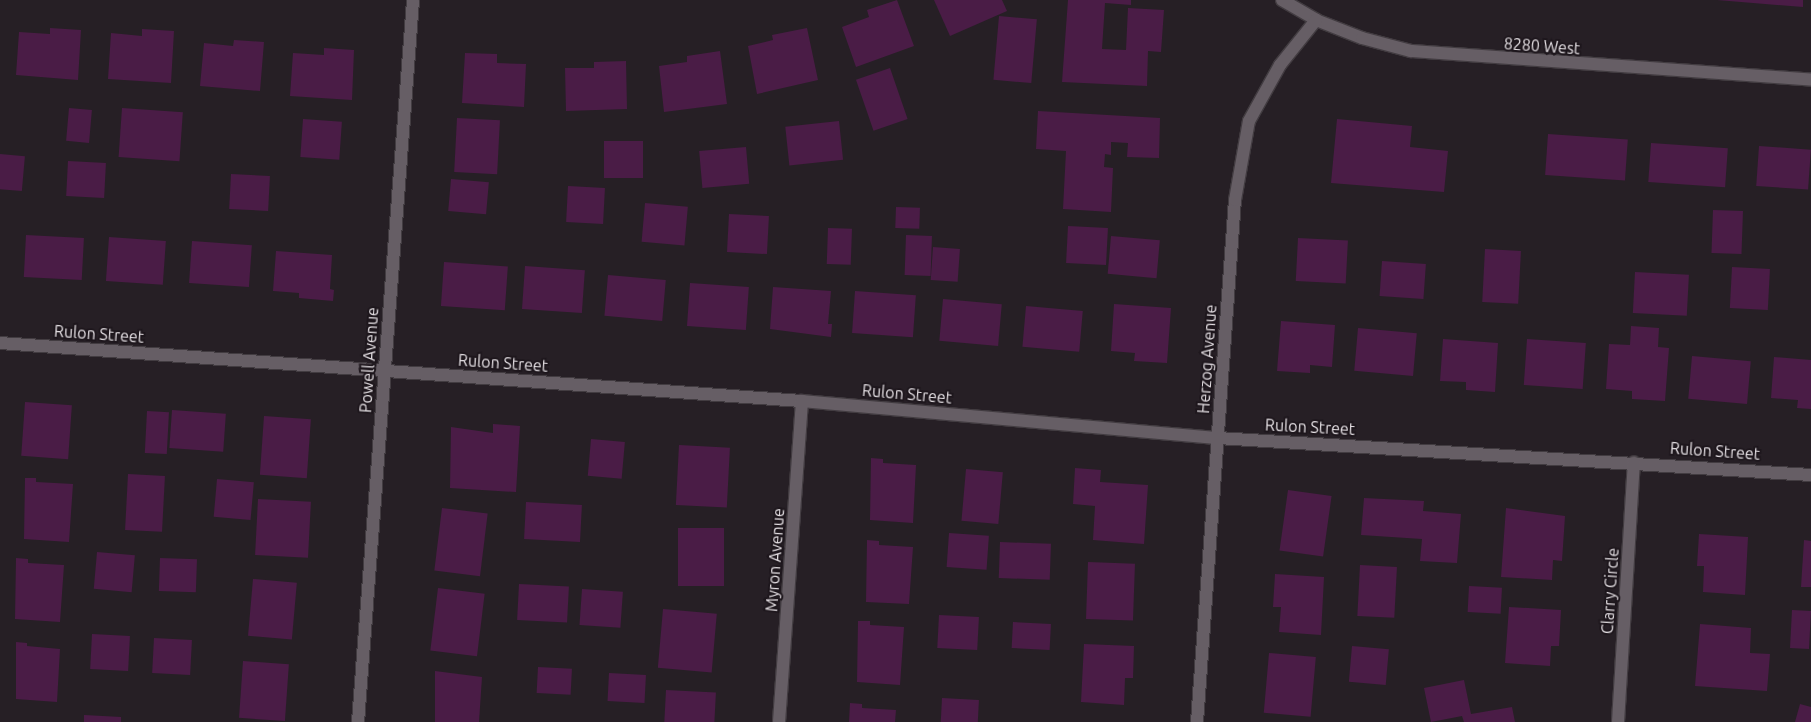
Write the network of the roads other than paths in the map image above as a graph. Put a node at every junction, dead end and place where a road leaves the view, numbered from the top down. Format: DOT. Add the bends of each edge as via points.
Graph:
graph roads {
  1 [pos="413,0"];
  2 [pos="1282,0"];
  3 [pos="1316,20"];
  4 [pos="1811,80"];
  5 [pos="0,343"];
  6 [pos="384,370"];
  7 [pos="802,401"];
  8 [pos="1218,438"];
  9 [pos="1634,462"];
  10 [pos="1811,475"];
  11 [pos="358,722"];
  12 [pos="779,722"];
  13 [pos="1197,722"];
  14 [pos="1618,722"];
  1 -- 6 [label="street, Powell Avenue"];
  2 -- 3 [label="street, 8280 West"];
  3 -- 4 [label="street, 8280 West" via="1362,38 1411,51"];
  3 -- 8 [label="street, Herzog Avenue" via="1280,66 1249,121 1235,200"];
  5 -- 6 [label="street, Rulon Street"];
  6 -- 7 [label="street, Rulon Street"];
  6 -- 11 [label="street, Powell Avenue"];
  7 -- 8 [label="street, Rulon Street"];
  7 -- 12 [label="street, Myron Avenue"];
  8 -- 9 [label="street, Rulon Street"];
  8 -- 13 [label="street, Herzog Avenue"];
  9 -- 10 [label="street, Rulon Street"];
  9 -- 14 [label="street, Clarry Circle"];
}
